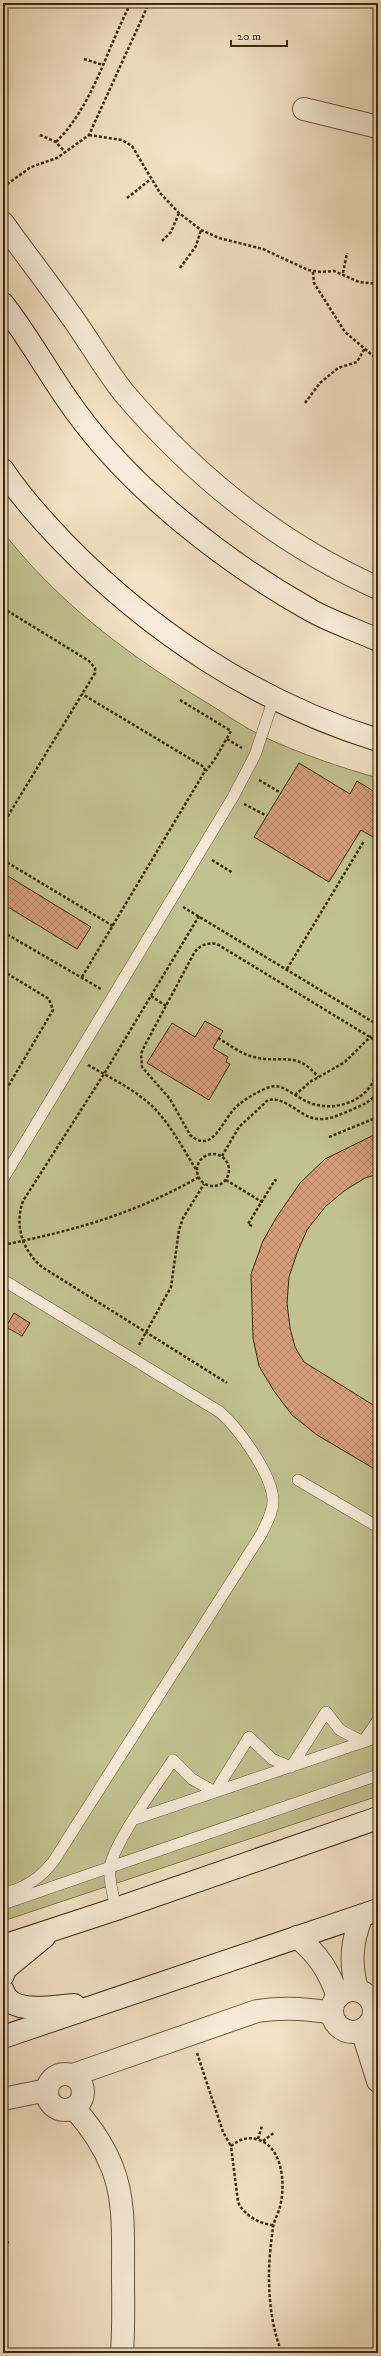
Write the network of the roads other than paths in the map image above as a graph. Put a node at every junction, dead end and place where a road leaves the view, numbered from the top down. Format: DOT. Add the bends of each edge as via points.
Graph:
graph roads {
  1 [pos="304,109"];
  2 [pos="378,127"];
  3 [pos="3,223"];
  4 [pos="3,304"];
  5 [pos="3,470"];
  6 [pos="378,588"];
  7 [pos="378,640"];
  8 [pos="274,698"];
  9 [pos="378,740"];
  10 [pos="3,1179"];
  11 [pos="3,1280"];
  12 [pos="298,1480"];
  13 [pos="378,1528"];
  14 [pos="378,1720"];
  15 [pos="378,1737"];
  16 [pos="363,1742"];
  17 [pos="291,1766"];
  18 [pos="378,1775"];
  19 [pos="215,1792"];
  20 [pos="378,1818"];
  21 [pos="134,1819"];
  22 [pos="110,1867"];
  23 [pos="3,1893"];
  24 [pos="3,1904"];
  25 [pos="116,1909"];
  26 [pos="370,1913"];
  27 [pos="51,1931"];
  28 [pos="297,1937"];
  29 [pos="3,1946"];
  30 [pos="3,1975"];
  31 [pos="3,1991"];
  32 [pos="354,1996"];
  33 [pos="100,2004"];
  34 [pos="362,2030"];
  35 [pos="3,2037"];
  36 [pos="73,2075"];
  37 [pos="378,2081"];
  38 [pos="47,2090"];
  39 [pos="3,2099"];
  40 [pos="74,2108"];
  41 [pos="122,2353"];
  1 -- 2 [label="street"];
  3 -- 6 [label="street" via="123,391 193,466 238,504 290,541 353,577"];
  4 -- 7 [label="street" via="22,328 74,409 107,450 153,496 202,538 312,611"];
  5 -- 8 [label="street" via="44,522 88,567 135,609 185,646 239,680"];
  8 -- 9 [label="street" via="354,733"];
  8 -- 10 [label="lane" via="262,736 233,797"];
  11 -- 23 [label="lane" via="220,1412 232,1424 262,1469 270,1484 273,1501 270,1518 262,1532 55,1859 34,1881 20,1889"];
  12 -- 13 [label="lane"];
  14 -- 16 [label="lane"];
  15 -- 16 [label="lane"];
  16 -- 17 [label="lane"];
  16 -- 17 [label="lane" via="340,1730 326,1712"];
  17 -- 19 [label="lane"];
  17 -- 19 [label="lane" via="272,1759 249,1737"];
  18 -- 22 [label="lane"];
  19 -- 21 [label="lane"];
  19 -- 21 [label="lane" via="192,1779 173,1760"];
  20 -- 25 [label="street"];
  21 -- 22 [label="lane"];
  22 -- 24 [label="lane"];
  22 -- 25 [label="lane"];
  25 -- 27 [label="street"];
  26 -- 28 [label="street"];
  26 -- 32 [label="street" via="355,1934 352,1953"];
  27 -- 29 [label="street"];
  27 -- 30 [label="street" via="5,1969"];
  28 -- 32 [label="street" via="312,1949 332,1979"];
  28 -- 33 [label="street"];
  31 -- 33 [label="street" via="5,1997 16,2006"];
  32 -- 34 [label="street" via="374,2010 369,2025"];
  32 -- 34 [label="street" via="334,2021 346,2031"];
  32 -- 36 [label="street" via="307,2008 256,2011"];
  33 -- 35 [label="street"];
  34 -- 37 [label="street"];
  36 -- 38 [label="street" via="59,2075 49,2084"];
  36 -- 40 [label="street" via="83,2087 80,2102"];
  38 -- 39 [label="street"];
  38 -- 40 [label="street" via="48,2098 53,2105 59,2109"];
  40 -- 41 [label="street" via="90,2126 103,2147 113,2169 119,2192 123,2250"];
}
